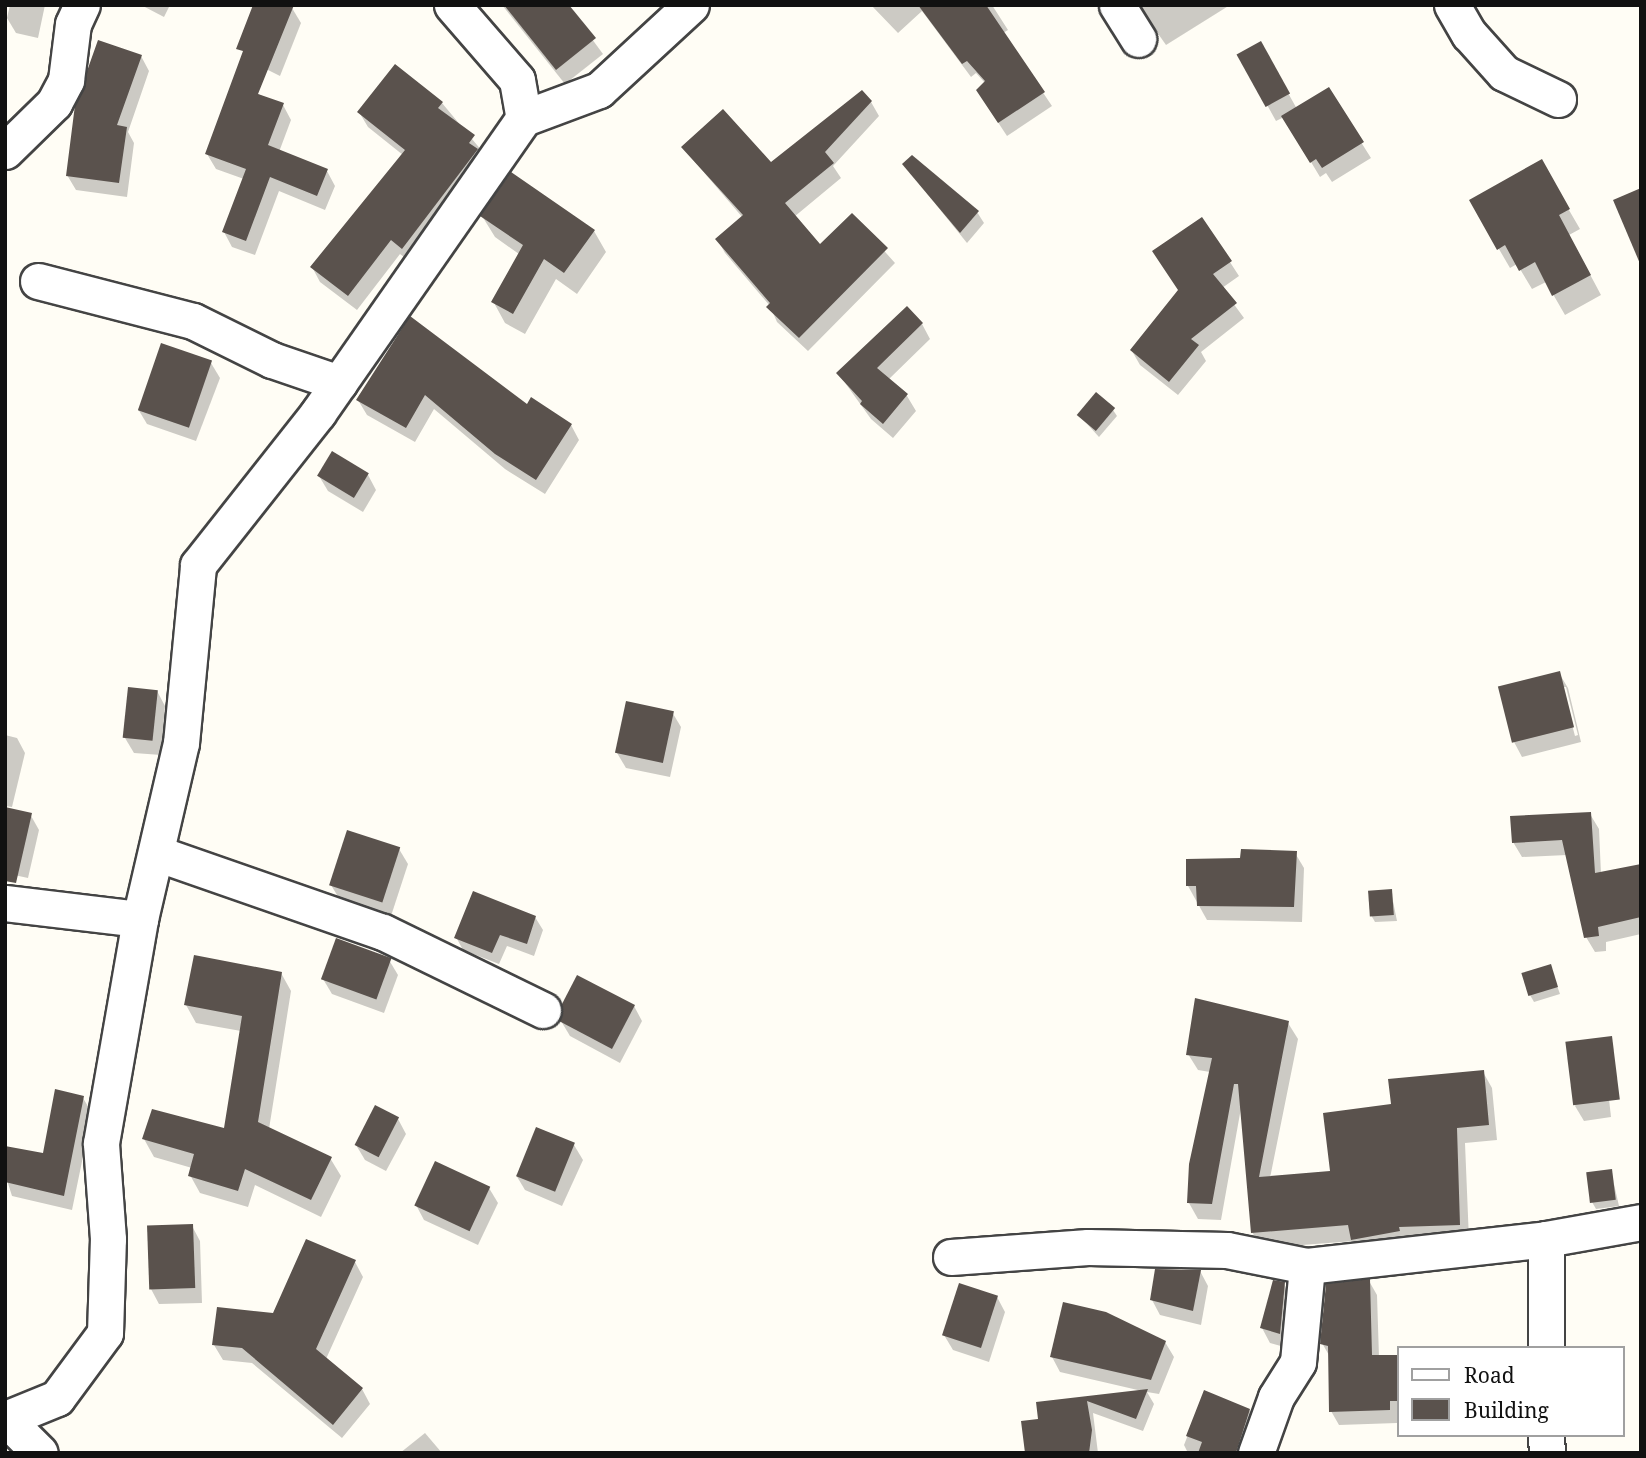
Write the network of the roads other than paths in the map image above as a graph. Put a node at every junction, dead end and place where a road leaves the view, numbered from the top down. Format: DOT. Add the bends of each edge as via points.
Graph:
graph roads {
  1 [pos="82,5"];
  2 [pos="452,5"];
  3 [pos="691,5"];
  4 [pos="1116,5"];
  5 [pos="1452,5"];
  6 [pos="1138,39"];
  7 [pos="1558,99"];
  8 [pos="524,118"];
  9 [pos="5,151"];
  10 [pos="38,281"];
  11 [pos="339,383"];
  12 [pos="156,853"];
  13 [pos="5,903"];
  14 [pos="141,919"];
  15 [pos="544,1010"];
  16 [pos="1641,1222"];
  17 [pos="1546,1239"];
  18 [pos="951,1257"];
  19 [pos="1307,1266"];
  20 [pos="1546,1346"];
  21 [pos="7,1418"];
  22 [pos="40,1453"];
  23 [pos="1256,1453"];
  1 -- 9 [label="street" via="73,23 66,79 54,103"];
  2 -- 8 [label="street" via="517,80"];
  3 -- 8 [label="street" via="599,90"];
  4 -- 6 [label="street"];
  5 -- 7 [label="street" via="1469,34 1504,73"];
  8 -- 11 [label="street"];
  10 -- 11 [label="street" via="192,321 272,360"];
  11 -- 12 [label="street" via="198,565 181,743"];
  12 -- 14 [label="street"];
  12 -- 15 [label="street" via="383,932"];
  13 -- 14 [label="street"];
  14 -- 21 [label="street" via="101,1143 108,1239 105,1333 57,1398"];
  16 -- 17 [label="street"];
  17 -- 19 [label="street"];
  17 -- 20 [label="street"];
  18 -- 19 [label="street" via="1088,1247 1213,1250"];
  19 -- 23 [label="street" via="1298,1362 1276,1397"];
  21 -- 22 [label="street"];
}
